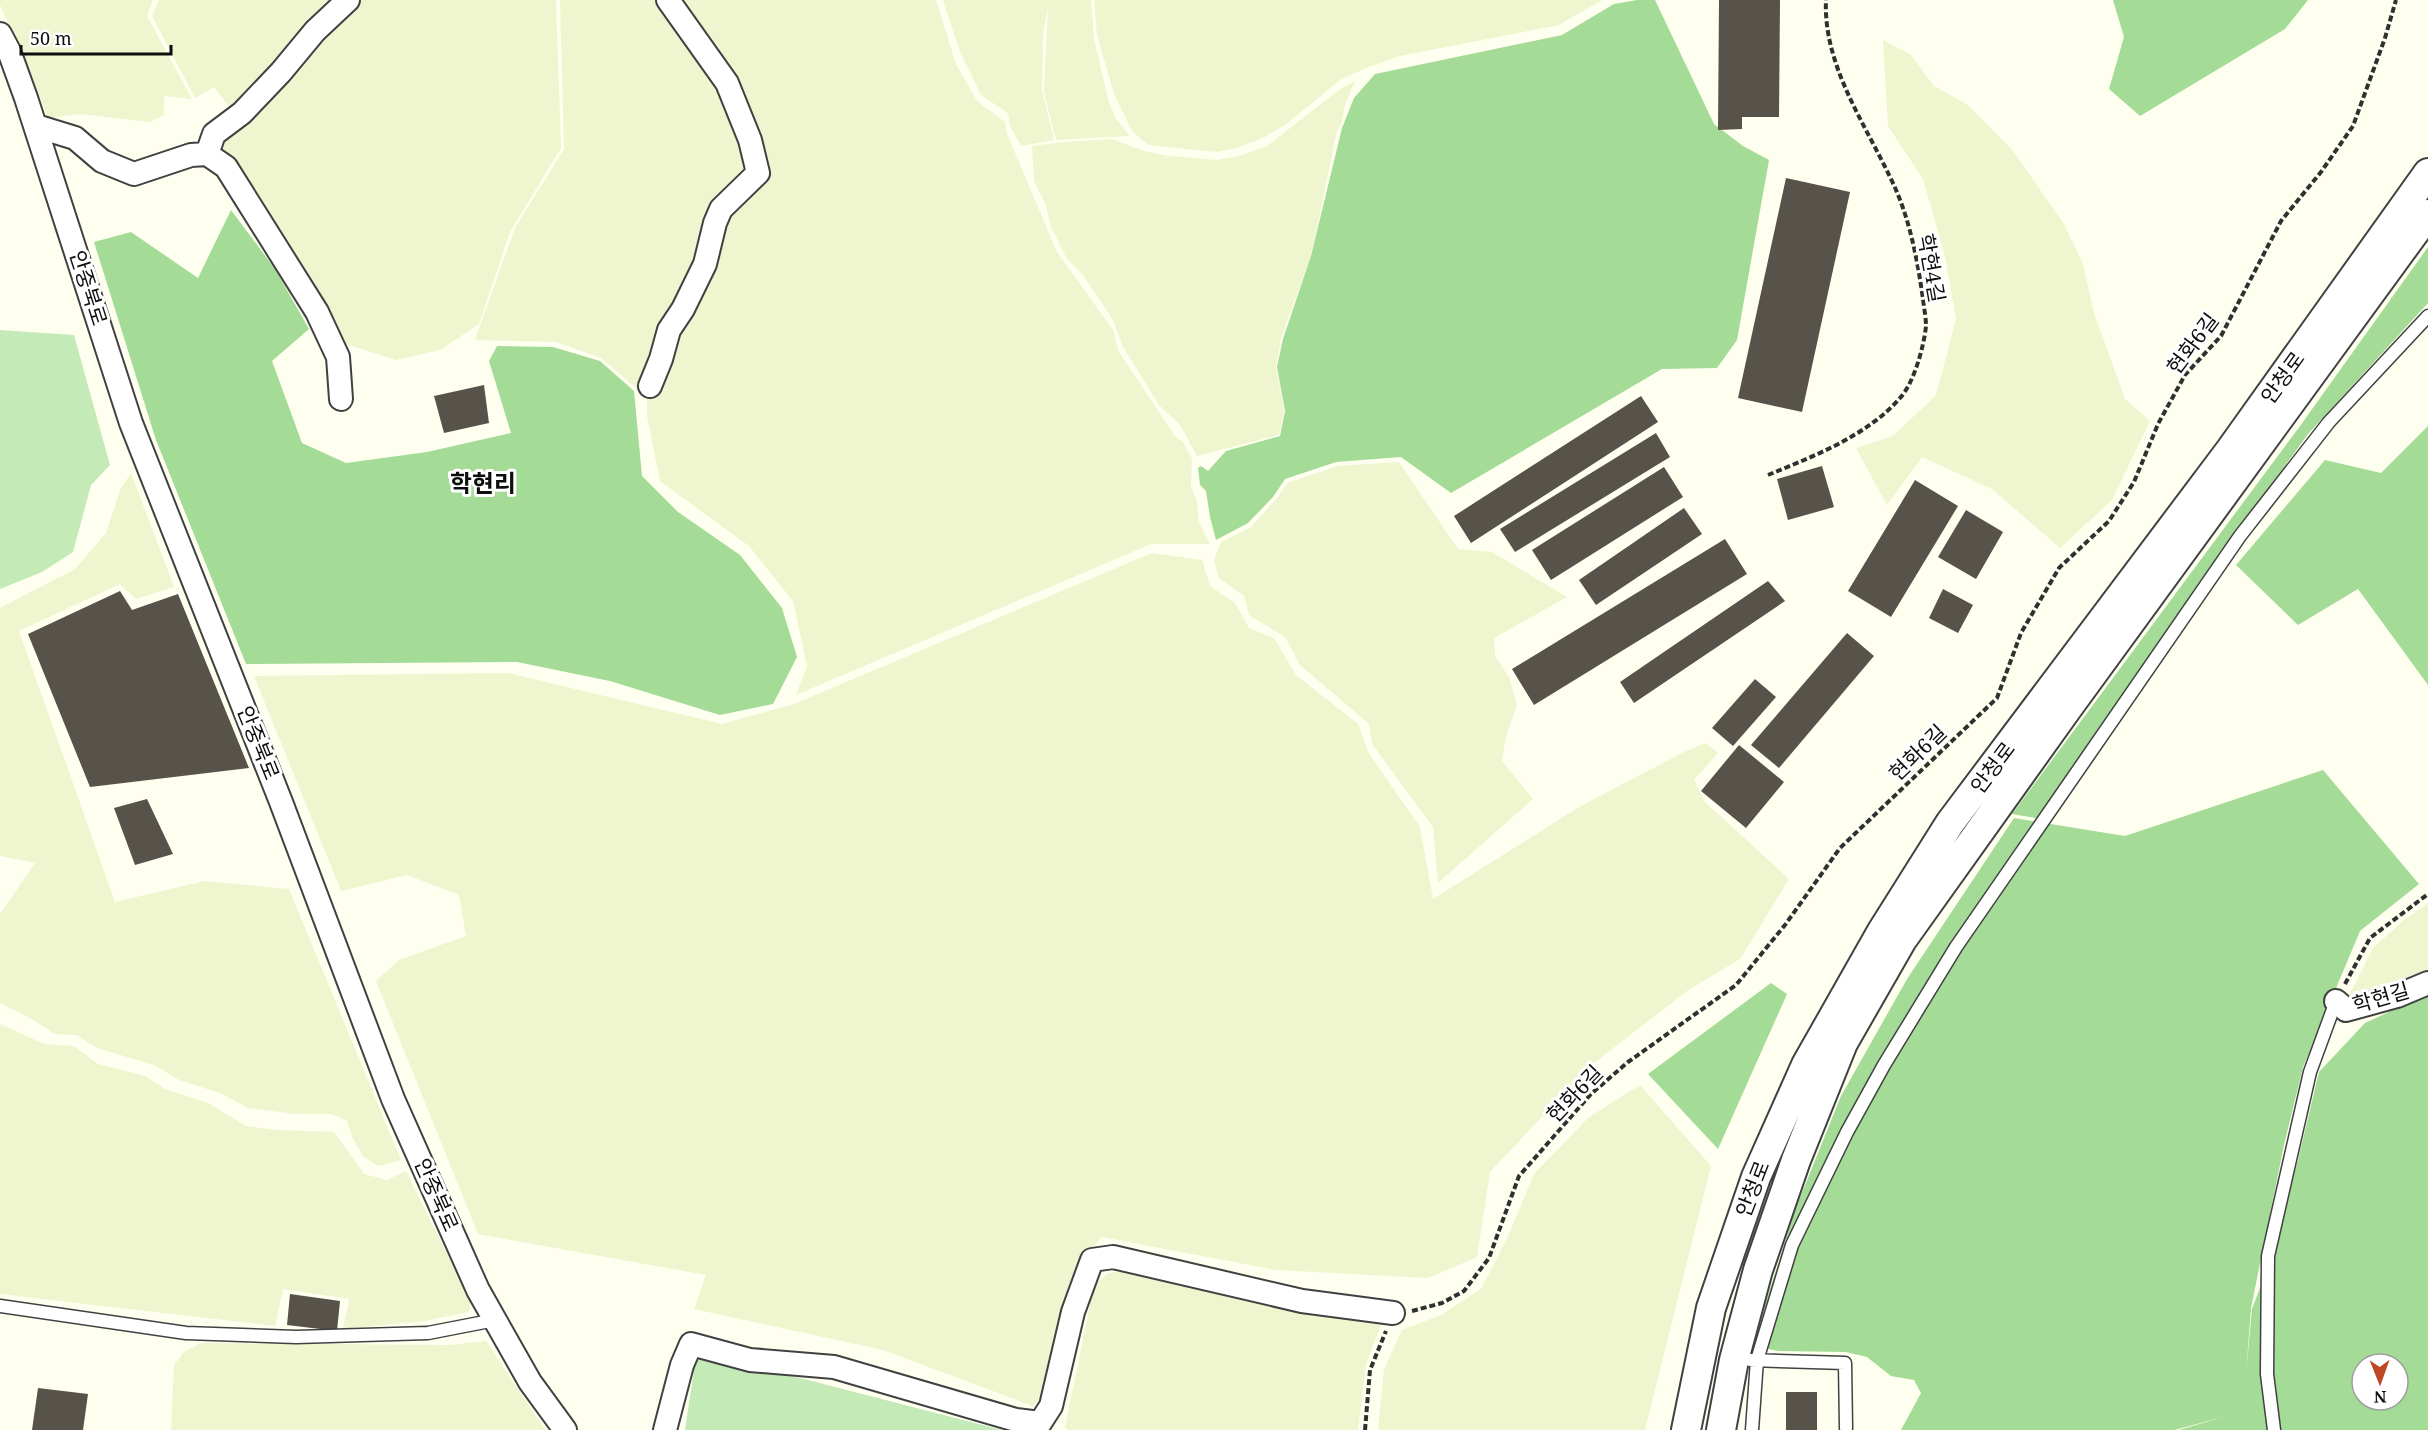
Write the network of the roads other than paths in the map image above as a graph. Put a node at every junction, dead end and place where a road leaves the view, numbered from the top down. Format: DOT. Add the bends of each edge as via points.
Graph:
graph roads {
  1 [pos="348,0"];
  2 [pos="668,0"];
  3 [pos="0,34"];
  4 [pos="36,126"];
  5 [pos="207,154"];
  6 [pos="2428,173"];
  7 [pos="2428,214"];
  8 [pos="2428,316"];
  9 [pos="650,386"];
  10 [pos="341,399"];
  11 [pos="2428,983"];
  12 [pos="2336,1001"];
  13 [pos="0,1306"];
  14 [pos="1393,1313"];
  15 [pos="495,1320"];
  16 [pos="1745,1360"];
  17 [pos="1846,1428"];
  18 [pos="565,1430"];
  19 [pos="665,1430"];
  20 [pos="1686,1430"];
  21 [pos="1721,1430"];
  22 [pos="1752,1430"];
  23 [pos="2274,1430"];
  1 -- 5 [label="street" via="242,113 214,134"];
  2 -- 9 [label="street" via="727,83 750,140 758,173 721,209 705,264 669,330"];
  3 -- 4 [label="street, 안중북로"];
  4 -- 5 [label="street" via="75,138 102,161 134,174 191,154"];
  4 -- 15 [label="street, 안중북로" via="131,423 393,1099"];
  5 -- 10 [label="street" via="226,167 317,312 338,357"];
  6 -- 20 [label="street, 안청로" via="2231,450 1950,823 1882,931 1806,1065 1756,1177 1712,1308"];
  7 -- 16 [label="street, 안청로" via="1902,940 1844,1043 1804,1139 1758,1270"];
  8 -- 16 [label="lane" via="2330,422 2240,536 1956,947 1847,1132 1792,1245"];
  11 -- 12 [label="street, 학현길" via="2346,1010"];
  12 -- 23 [label="lane" via="2310,1072 2268,1256 2267,1374"];
  13 -- 15 [label="lane" via="186,1333 285,1336 428,1332"];
  14 -- 19 [label="street" via="1302,1300 1113,1257 1092,1260 1073,1312 1050,1406 1040,1423 1016,1420 834,1367 750,1360 691,1344"];
  15 -- 18 [label="street, 안중북로" via="530,1382"];
  16 -- 17 [label="lane" via="1845,1362"];
  16 -- 21 [label="street, 안청로"];
  16 -- 22 [label="lane"];
}
